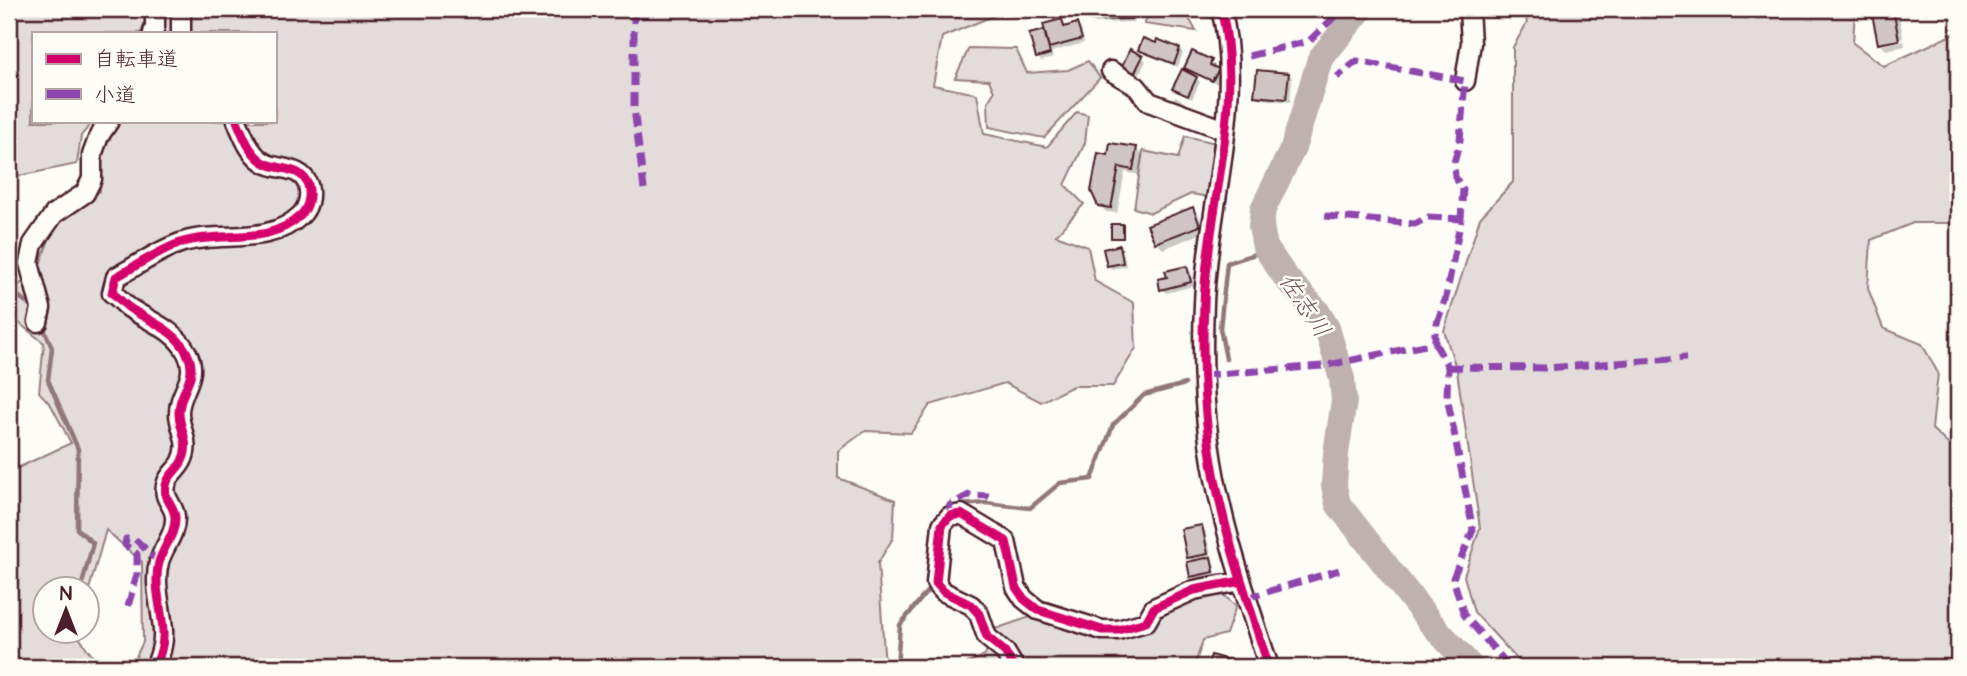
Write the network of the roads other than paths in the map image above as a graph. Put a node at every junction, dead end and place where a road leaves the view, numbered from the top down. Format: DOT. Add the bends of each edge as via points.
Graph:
graph roads {
  1 [pos="155,9"];
  2 [pos="181,9"];
  3 [pos="1221,9"];
  4 [pos="1469,9"];
  5 [pos="153,32"];
  6 [pos="181,32"];
  7 [pos="1111,71"];
  8 [pos="1465,81"];
  9 [pos="108,122"];
  10 [pos="237,122"];
  11 [pos="1224,130"];
  12 [pos="40,315"];
  13 [pos="1241,581"];
  14 [pos="155,667"];
  15 [pos="1014,667"];
  16 [pos="1269,667"];
  1 -- 5 [label="street"];
  2 -- 6 [label="street"];
  3 -- 11 [label="street" via="1229,79"];
  4 -- 8 [label="street" via="1471,43"];
  7 -- 11 [label="street" via="1136,86 1149,102"];
  9 -- 12 [label="street" via="92,155 92,179 85,193 54,214 33,244 29,262"];
  10 -- 14 [label="street" via="249,149 266,164 296,171 307,184 309,202 304,212 286,228 258,236 182,243 116,277 113,284 113,293 120,300 161,325 178,343 191,367 179,415 186,439 183,460 167,481 165,497 175,513 174,528 159,562 156,593 164,633"];
  11 -- 13 [label="street" via="1204,303 1204,375 1220,503"];
  13 -- 15 [label="street" via="1194,590 1154,608 1146,622 1118,631 1102,630 1038,610 1016,587 1006,541 961,514 950,516 942,526 936,583 971,605 986,637 1005,652"];
  13 -- 16 [label="street"];
}
